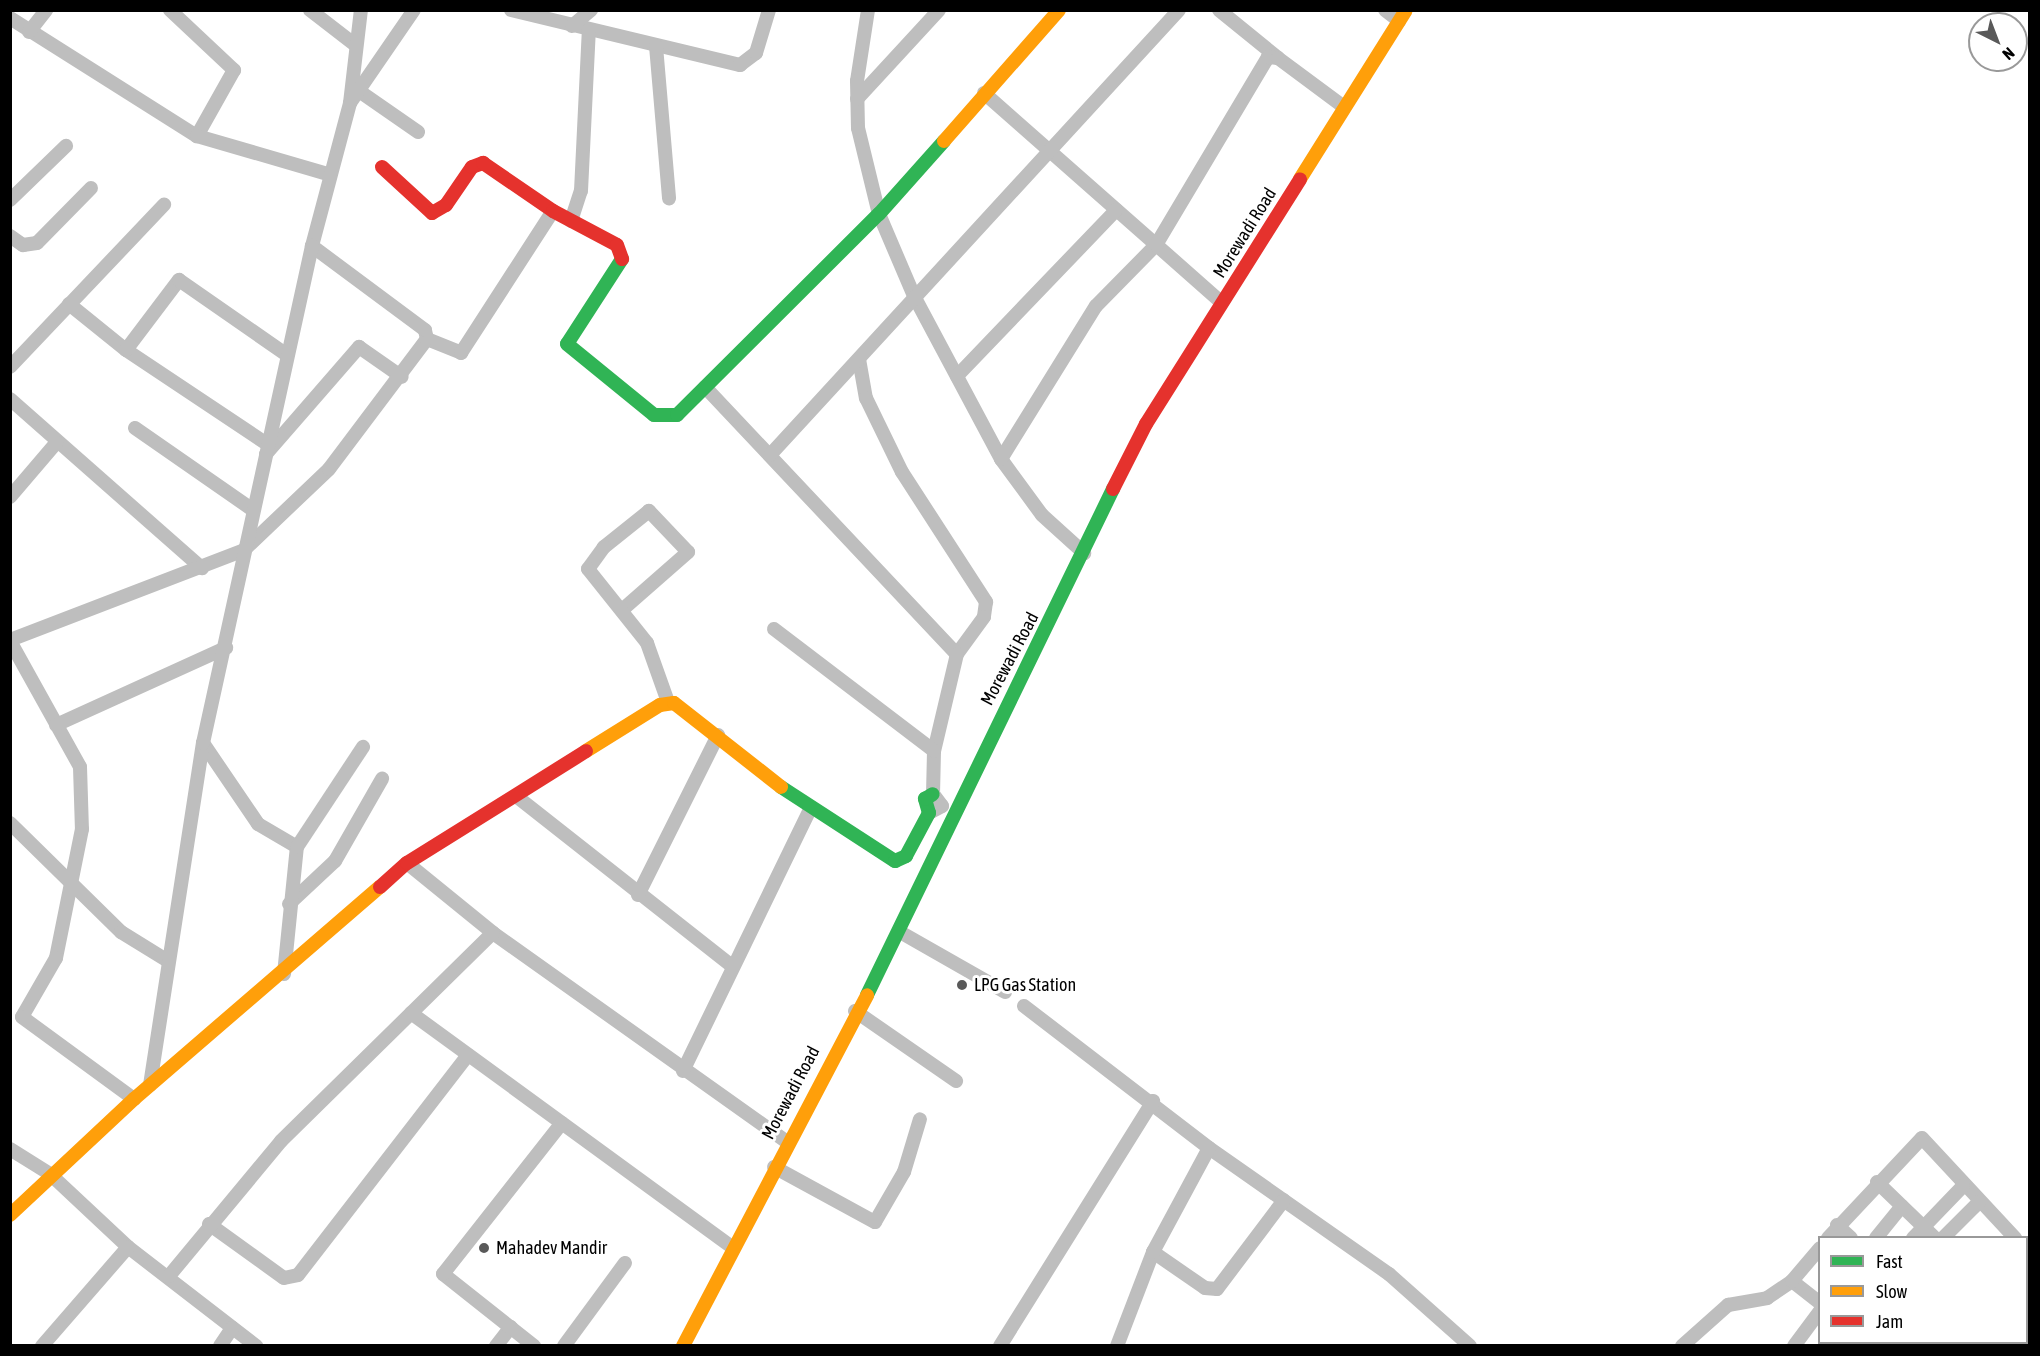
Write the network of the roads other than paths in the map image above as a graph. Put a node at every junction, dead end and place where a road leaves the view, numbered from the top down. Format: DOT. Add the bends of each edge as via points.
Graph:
graph roads {
  1 [pos="46,10"];
  2 [pos="170,10"];
  3 [pos="310,10"];
  4 [pos="361,10"];
  5 [pos="414,10"];
  6 [pos="511,10"];
  7 [pos="591,10"];
  8 [pos="769,10"];
  9 [pos="939,10"];
  10 [pos="1059,10"];
  11 [pos="1179,10"];
  12 [pos="1219,10"];
  13 [pos="1385,10"];
  14 [pos="868,11"];
  15 [pos="1402,16"];
  16 [pos="10,18"];
  17 [pos="572,26"];
  18 [pos="589,30"];
  19 [pos="29,32"];
  20 [pos="354,44"];
  21 [pos="656,46"];
  22 [pos="1278,58"];
  23 [pos="359,91"];
  24 [pos="984,93"];
  25 [pos="857,99"];
  26 [pos="350,103"];
  27 [pos="1344,107"];
  28 [pos="418,132"];
  29 [pos="197,136"];
  30 [pos="66,146"];
  31 [pos="1050,152"];
  32 [pos="382,167"];
  33 [pos="328,174"];
  34 [pos="91,188"];
  35 [pos="669,198"];
  36 [pos="10,200"];
  37 [pos="164,205"];
  38 [pos="1116,210"];
  39 [pos="553,211"];
  40 [pos="879,214"];
  41 [pos="571,221"];
  42 [pos="10,236"];
  43 [pos="1156,245"];
  44 [pos="312,246"];
  45 [pos="914,296"];
  46 [pos="1222,303"];
  47 [pos="69,304"];
  48 [pos="427,339"];
  49 [pos="126,350"];
  50 [pos="287,355"];
  51 [pos="859,359"];
  52 [pos="10,367"];
  53 [pos="957,376"];
  54 [pos="402,377"];
  55 [pos="705,387"];
  56 [pos="10,399"];
  57 [pos="135,428"];
  58 [pos="57,442"];
  59 [pos="266,450"];
  60 [pos="770,455"];
  61 [pos="1001,459"];
  62 [pos="10,497"];
  63 [pos="253,510"];
  64 [pos="244,550"];
  65 [pos="1084,553"];
  66 [pos="202,568"];
  67 [pos="622,610"];
  68 [pos="774,629"];
  69 [pos="10,640"];
  70 [pos="226,648"];
  71 [pos="957,654"];
  72 [pos="668,702"];
  73 [pos="56,725"];
  74 [pos="718,735"];
  75 [pos="203,743"];
  76 [pos="363,747"];
  77 [pos="933,752"];
  78 [pos="382,779"];
  79 [pos="933,794"];
  80 [pos="516,796"];
  81 [pos="948,807"];
  82 [pos="810,809"];
  83 [pos="929,813"];
  84 [pos="10,823"];
  85 [pos="297,847"];
  86 [pos="407,863"];
  87 [pos="70,885"];
  88 [pos="638,895"];
  89 [pos="289,904"];
  90 [pos="900,932"];
  91 [pos="493,933"];
  92 [pos="168,961"];
  93 [pos="733,967"];
  94 [pos="284,974"];
  95 [pos="1005,992"];
  96 [pos="1024,1006"];
  97 [pos="10,1008"];
  98 [pos="855,1011"];
  99 [pos="411,1014"];
  100 [pos="22,1017"];
  101 [pos="468,1055"];
  102 [pos="683,1071"];
  103 [pos="956,1081"];
  104 [pos="150,1085"];
  105 [pos="134,1099"];
  106 [pos="1153,1101"];
  107 [pos="921,1119"];
  108 [pos="562,1123"];
  109 [pos="786,1141"];
  110 [pos="1209,1148"];
  111 [pos="10,1149"];
  112 [pos="774,1167"];
  113 [pos="50,1174"];
  114 [pos="1876,1182"];
  115 [pos="1963,1186"];
  116 [pos="1284,1200"];
  117 [pos="1979,1202"];
  118 [pos="1902,1206"];
  119 [pos="10,1215"];
  120 [pos="209,1224"];
  121 [pos="1837,1225"];
  122 [pos="1924,1227"];
  123 [pos="1829,1236"];
  124 [pos="1849,1236"];
  125 [pos="1878,1236"];
  126 [pos="1915,1236"];
  127 [pos="1933,1236"];
  128 [pos="1945,1236"];
  129 [pos="2012,1236"];
  130 [pos="128,1247"];
  131 [pos="733,1248"];
  132 [pos="1818,1250"];
  133 [pos="1153,1252"];
  134 [pos="625,1263"];
  135 [pos="169,1276"];
  136 [pos="1792,1281"];
  137 [pos="1818,1301"];
  138 [pos="2030,1310"];
  139 [pos="1818,1314"];
  140 [pos="2028,1317"];
  141 [pos="511,1327"];
  142 [pos="232,1328"];
  143 [pos="42,1346"];
  144 [pos="220,1346"];
  145 [pos="256,1346"];
  146 [pos="496,1346"];
  147 [pos="534,1346"];
  148 [pos="564,1346"];
  149 [pos="683,1346"];
  150 [pos="1000,1346"];
  151 [pos="1117,1346"];
  152 [pos="1470,1346"];
  153 [pos="1682,1346"];
  154 [pos="1794,1346"];
  1 -- 19 [label="street"];
  2 -- 29 [label="street" via="234,70"];
  3 -- 20 [label="street"];
  4 -- 20 [label="street"];
  5 -- 23 [label="street"];
  6 -- 17 [label="street"];
  7 -- 17 [label="street"];
  8 -- 21 [label="street" via="756,53 740,65"];
  9 -- 25 [label="street"];
  10 -- 24 [label="street"];
  11 -- 31 [label="street"];
  12 -- 22 [label="street"];
  13 -- 15 [label="street"];
  14 -- 25 [label="street"];
  15 -- 27 [label="street, Morewadi Road"];
  16 -- 19 [label="street"];
  17 -- 18 [label="street"];
  18 -- 21 [label="street"];
  18 -- 41 [label="street" via="581,191"];
  19 -- 29 [label="street"];
  20 -- 26 [label="street"];
  21 -- 35 [label="street"];
  22 -- 27 [label="street"];
  22 -- 43 [label="street" via="1268,57 1260,67"];
  23 -- 26 [label="street"];
  23 -- 28 [label="street"];
  24 -- 31 [label="street"];
  24 -- 40 [label="street"];
  25 -- 40 [label="street" via="864,163"];
  26 -- 33 [label="street"];
  27 -- 46 [label="street, Morewadi Road"];
  29 -- 33 [label="street"];
  30 -- 36 [label="street"];
  31 -- 38 [label="street"];
  31 -- 45 [label="street"];
  32 -- 39 [label="street" via="432,213 446,205 472,167 483,163"];
  33 -- 44 [label="street"];
  34 -- 42 [label="street" via="37,243 22,244"];
  37 -- 47 [label="street"];
  38 -- 43 [label="street"];
  38 -- 53 [label="street"];
  39 -- 41 [label="street"];
  39 -- 48 [label="street" via="461,353"];
  40 -- 45 [label="street"];
  40 -- 55 [label="street"];
  41 -- 55 [label="street" via="617,245 624,255 569,339 569,349 654,415 677,415"];
  43 -- 46 [label="street"];
  43 -- 61 [label="street" via="1096,306"];
  44 -- 48 [label="street" via="425,330"];
  44 -- 50 [label="street"];
  45 -- 51 [label="street"];
  45 -- 53 [label="street"];
  46 -- 65 [label="street, Morewadi Road" via="1146,424"];
  47 -- 49 [label="street"];
  47 -- 52 [label="street"];
  48 -- 54 [label="street"];
  49 -- 50 [label="street" via="179,280"];
  49 -- 59 [label="street"];
  50 -- 59 [label="street"];
  51 -- 60 [label="street"];
  51 -- 71 [label="street" via="866,398 902,472 986,602 984,617"];
  53 -- 61 [label="street"];
  54 -- 59 [label="street" via="359,347"];
  54 -- 64 [label="street" via="329,469"];
  55 -- 60 [label="street"];
  56 -- 58 [label="street"];
  57 -- 63 [label="street"];
  58 -- 62 [label="street"];
  58 -- 66 [label="street"];
  59 -- 63 [label="street"];
  60 -- 71 [label="street"];
  61 -- 65 [label="street" via="1042,515"];
  63 -- 64 [label="street"];
  64 -- 66 [label="street"];
  64 -- 70 [label="street"];
  65 -- 81 [label="street, Morewadi Road" via="1003,711"];
  66 -- 69 [label="street"];
  67 -- 67 [label="street" via="688,552 649,511 604,547 588,568"];
  67 -- 72 [label="street" via="647,643"];
  68 -- 77 [label="street"];
  69 -- 73 [label="street"];
  70 -- 73 [label="street"];
  70 -- 75 [label="street"];
  71 -- 77 [label="street"];
  72 -- 74 [label="street"];
  72 -- 80 [label="street"];
  73 -- 87 [label="street" via="80,767 82,829"];
  74 -- 82 [label="street"];
  74 -- 88 [label="street"];
  75 -- 85 [label="street" via="258,824"];
  75 -- 92 [label="street"];
  76 -- 85 [label="street"];
  77 -- 79 [label="street"];
  78 -- 89 [label="street" via="335,861"];
  79 -- 81 [label="street"];
  79 -- 83 [label="street" via="923,803"];
  80 -- 86 [label="street"];
  80 -- 88 [label="street"];
  81 -- 83 [label="street"];
  81 -- 90 [label="street, Morewadi Road"];
  82 -- 83 [label="street" via="895,861 906,856"];
  82 -- 93 [label="street"];
  84 -- 87 [label="street"];
  85 -- 89 [label="street"];
  86 -- 91 [label="street"];
  86 -- 94 [label="street"];
  87 -- 92 [label="street" via="131,941"];
  87 -- 100 [label="street" via="56,958"];
  88 -- 93 [label="street"];
  89 -- 94 [label="street"];
  90 -- 95 [label="street"];
  90 -- 98 [label="street, Morewadi Road"];
  91 -- 99 [label="street"];
  91 -- 102 [label="street"];
  92 -- 104 [label="street"];
  93 -- 102 [label="street"];
  94 -- 104 [label="street"];
  96 -- 106 [label="street"];
  97 -- 100 [label="street"];
  98 -- 103 [label="street"];
  98 -- 109 [label="street, Morewadi Road"];
  99 -- 101 [label="street"];
  99 -- 120 [label="street" via="281,1141"];
  100 -- 105 [label="street"];
  101 -- 108 [label="street"];
  101 -- 120 [label="street" via="291,1279"];
  102 -- 109 [label="street"];
  104 -- 105 [label="street"];
  105 -- 113 [label="street"];
  106 -- 110 [label="street"];
  106 -- 150 [label="street"];
  107 -- 112 [label="street" via="904,1172 875,1222"];
  108 -- 131 [label="street"];
  108 -- 141 [label="street" via="443,1274"];
  109 -- 112 [label="street, Morewadi Road"];
  110 -- 116 [label="street"];
  110 -- 133 [label="street"];
  111 -- 113 [label="street"];
  112 -- 131 [label="street, Morewadi Road"];
  113 -- 119 [label="street"];
  113 -- 130 [label="street"];
  114 -- 115 [label="street" via="1922,1138"];
  114 -- 118 [label="street"];
  114 -- 121 [label="street"];
  115 -- 117 [label="street"];
  115 -- 122 [label="street"];
  116 -- 133 [label="street" via="1216,1289 1205,1288"];
  116 -- 152 [label="street" via="1389,1274"];
  117 -- 128 [label="street"];
  117 -- 129 [label="street"];
  118 -- 122 [label="street"];
  118 -- 125 [label="street"];
  120 -- 135 [label="street"];
  121 -- 123 [label="street"];
  121 -- 124 [label="street"];
  122 -- 126 [label="street"];
  122 -- 127 [label="street"];
  130 -- 135 [label="street"];
  130 -- 143 [label="street"];
  131 -- 149 [label="street, Morewadi Road"];
  132 -- 136 [label="street"];
  133 -- 151 [label="street"];
  134 -- 148 [label="street"];
  135 -- 142 [label="street"];
  136 -- 137 [label="street"];
  136 -- 153 [label="street" via="1767,1298 1728,1305"];
  138 -- 140 [label="street"];
  139 -- 154 [label="street"];
  141 -- 146 [label="street"];
  141 -- 147 [label="street"];
  142 -- 144 [label="street"];
  142 -- 145 [label="street"];
}
